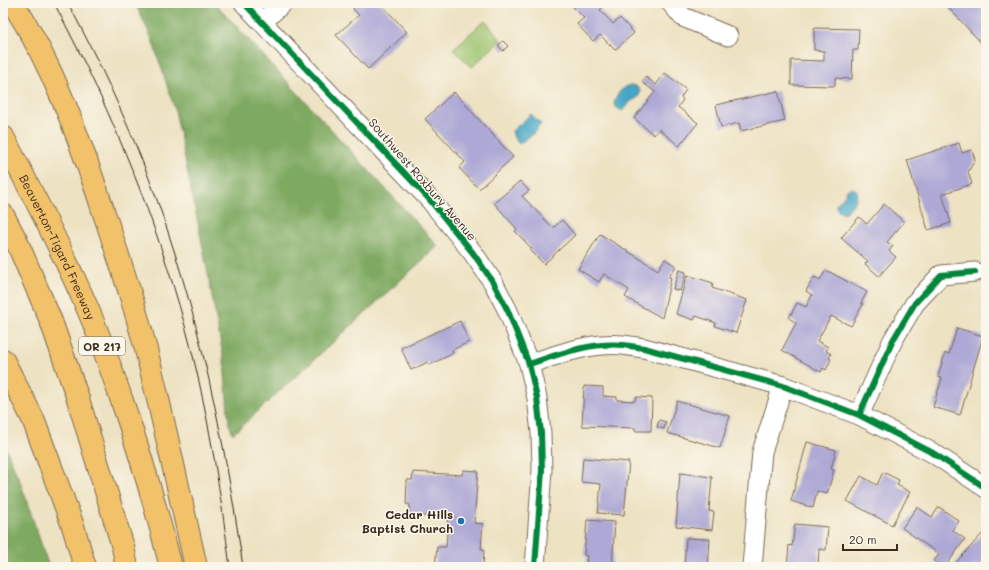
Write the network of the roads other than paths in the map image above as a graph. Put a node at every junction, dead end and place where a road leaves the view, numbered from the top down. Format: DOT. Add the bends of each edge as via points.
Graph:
graph roads {
  1 [pos="13,3"];
  2 [pos="244,3"];
  3 [pos="283,3"];
  4 [pos="670,3"];
  5 [pos="262,22"];
  6 [pos="728,36"];
  7 [pos="3,137"];
  8 [pos="3,215"];
  9 [pos="975,272"];
  10 [pos="3,360"];
  11 [pos="529,364"];
  12 [pos="783,386"];
  13 [pos="859,415"];
  14 [pos="986,488"];
  15 [pos="85,567"];
  16 [pos="127,567"];
  17 [pos="171,567"];
  18 [pos="196,567"];
  19 [pos="535,567"];
  20 [pos="752,567"];
  1 -- 18 [label="highway" via="57,85 92,176 122,267 153,377"];
  2 -- 5 [label="street, Southwest Roxbury Avenue"];
  3 -- 5 [label="street"];
  4 -- 6 [label="street" via="683,17"];
  5 -- 11 [label="street, Southwest Roxbury Avenue" via="430,200 473,253 493,282 508,311"];
  7 -- 17 [label="highway, Beaverton-Tigard Freeway / OR 217" via="80,292 108,360 162,528"];
  8 -- 16 [label="highway, OR 217" via="59,342"];
  9 -- 13 [label="street" via="941,275 915,303 893,340"];
  10 -- 15 [label="highway" via="33,418 73,526"];
  11 -- 12 [label="street" via="568,351 622,345 644,348"];
  11 -- 19 [label="street, Southwest Roxbury Avenue" via="537,398 541,433 542,470"];
  12 -- 13 [label="street"];
  12 -- 20 [label="street" via="762,452"];
  13 -- 14 [label="street" via="933,453"];
}
